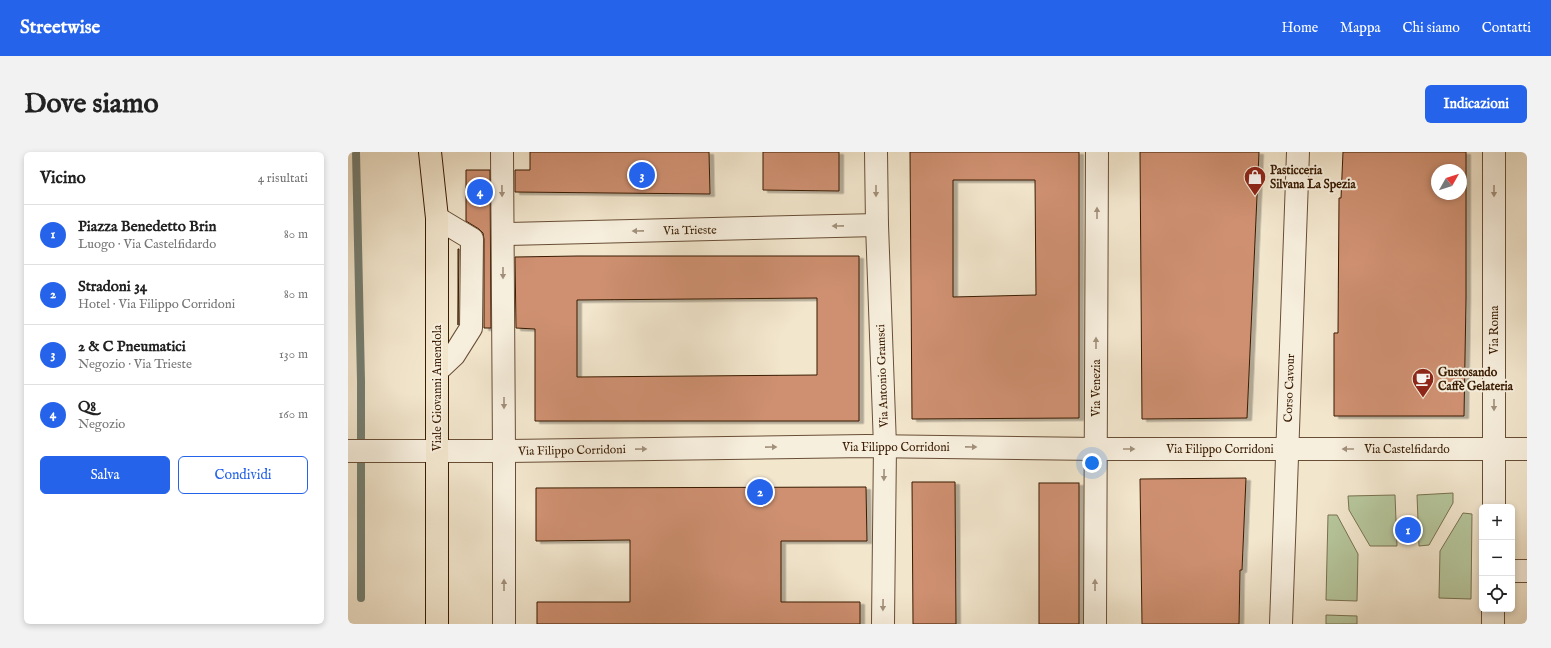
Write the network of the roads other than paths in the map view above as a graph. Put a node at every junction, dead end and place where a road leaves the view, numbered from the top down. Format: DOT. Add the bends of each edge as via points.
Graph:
graph roads {
  1 [pos="430,152"];
  2 [pos="502,152"];
  3 [pos="876,152"];
  4 [pos="1097,152"];
  5 [pos="1298,152"];
  6 [pos="1494,152"];
  7 [pos="437,218"];
  8 [pos="877,225"];
  9 [pos="503,234"];
  10 [pos="437,371"];
  11 [pos="885,446"];
  12 [pos="1096,449"];
  13 [pos="1494,449"];
  14 [pos="1527,449"];
  15 [pos="438,450"];
  16 [pos="1287,450"];
  17 [pos="348,451"];
  18 [pos="504,451"];
  19 [pos="1494,504"];
  20 [pos="1515,571"];
  21 [pos="1527,571"];
  22 [pos="1493,612"];
  23 [pos="437,624"];
  24 [pos="504,624"];
  25 [pos="883,624"];
  26 [pos="1095,624"];
  27 [pos="1281,624"];
  28 [pos="1493,624"];
  1 -- 7 [label="main road, Viale Giovanni Amendola"];
  2 -- 9 [label="street, one-way"];
  3 -- 8 [label="street, Via Antonio Gramsci, one-way"];
  12 -- 4 [label="street, Via Venezia, one-way"];
  5 -- 16 [label="street, Corso Cavour"];
  6 -- 13 [label="street, Via Roma, one-way"];
  7 -- 10 [label="main road, Viale Giovanni Amendola"];
  7 -- 10 [label="street" via="472,239 471,328 454,355"];
  8 -- 9 [label="street, Via Trieste, one-way"];
  8 -- 11 [label="street, Via Antonio Gramsci"];
  9 -- 18 [label="street, one-way"];
  10 -- 15 [label="main road, Viale Giovanni Amendola"];
  11 -- 12 [label="street, Via Filippo Corridoni, one-way"];
  18 -- 11 [label="street, Via Filippo Corridoni, one-way"];
  11 -- 25 [label="street, Via Antonio Gramsci, one-way"];
  12 -- 16 [label="street, Via Filippo Corridoni, one-way"];
  26 -- 12 [label="street, Via Venezia, one-way"];
  13 -- 14 [label="street, Via Castelfidardo"];
  13 -- 16 [label="street, Via Castelfidardo, one-way"];
  13 -- 19 [label="street, Via Roma"];
  15 -- 17 [label="street, Via Filippo Corridoni"];
  15 -- 18 [label="street, Via Filippo Corridoni"];
  15 -- 23 [label="main road, Viale Giovanni Amendola"];
  16 -- 27 [label="street, Corso Cavour"];
  24 -- 18 [label="street, one-way"];
  20 -- 21 [label="street"];
  22 -- 28 [label="street"];
}
